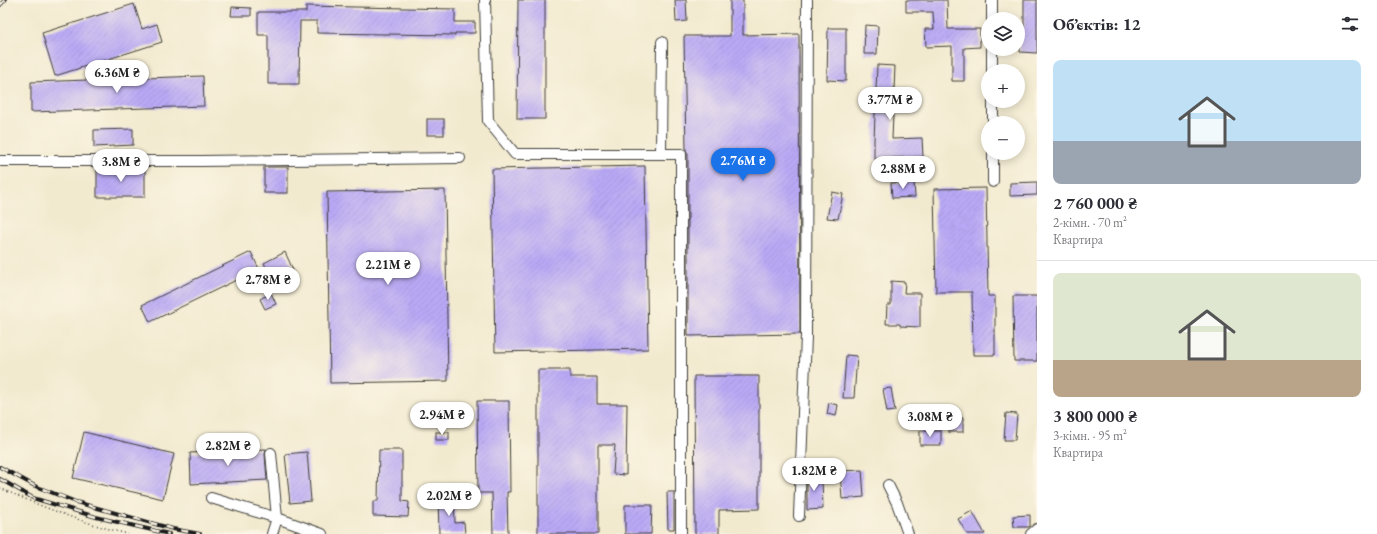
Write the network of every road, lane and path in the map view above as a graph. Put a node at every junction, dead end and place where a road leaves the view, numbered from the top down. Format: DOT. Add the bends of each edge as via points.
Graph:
graph roads {
  1 [pos="485,0"];
  2 [pos="807,0"];
  3 [pos="992,0"];
  4 [pos="992,12"];
  5 [pos="662,42"];
  6 [pos="661,154"];
  7 [pos="460,158"];
  8 [pos="993,160"];
  9 [pos="0,161"];
  10 [pos="993,182"];
  11 [pos="271,453"];
  12 [pos="888,485"];
  13 [pos="0,488"];
  14 [pos="211,498"];
  15 [pos="799,516"];
  16 [pos="277,518"];
  17 [pos="1037,529"];
  18 [pos="128,534"];
  19 [pos="272,534"];
  20 [pos="322,534"];
  21 [pos="681,534"];
  22 [pos="908,534"];
  23 [pos="1031,534"];
  1 -- 6 [label="lane" via="488,121 515,154"];
  2 -- 15 [label="lane" via="806,336"];
  3 -- 4 [label="lane"];
  5 -- 6 [label="lane"];
  6 -- 21 [label="lane" via="682,154"];
  7 -- 9 [label="lane"];
  8 -- 10 [label="lane"];
  11 -- 16 [label="lane"];
  12 -- 22 [label="lane"];
  13 -- 18 [label="path" via="42,507"];
  14 -- 16 [label="lane"];
  16 -- 19 [label="lane"];
  16 -- 20 [label="lane"];
  17 -- 23 [label="lane"];
}
